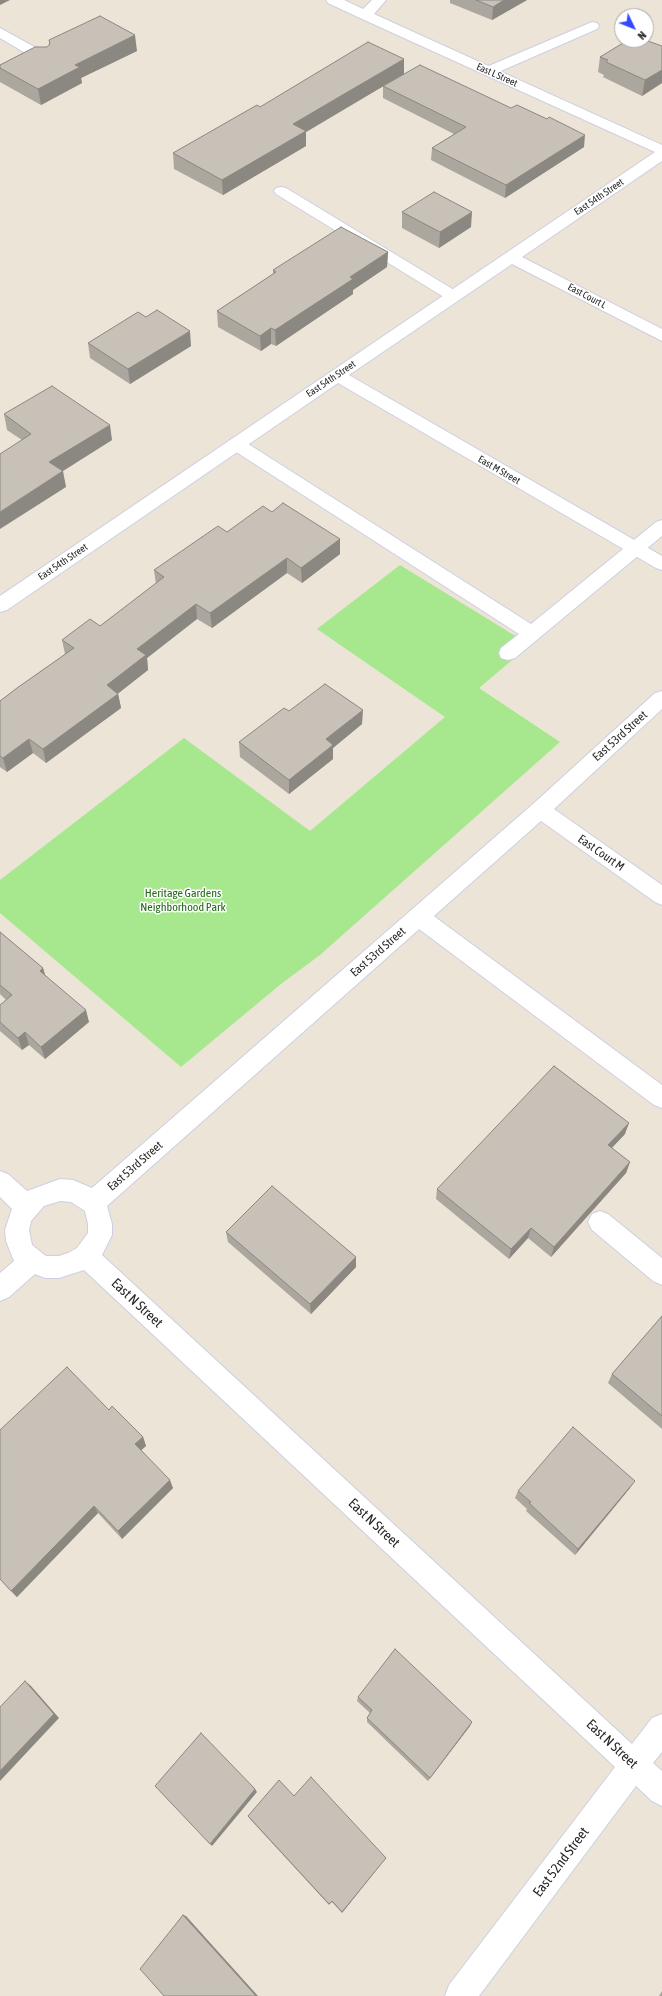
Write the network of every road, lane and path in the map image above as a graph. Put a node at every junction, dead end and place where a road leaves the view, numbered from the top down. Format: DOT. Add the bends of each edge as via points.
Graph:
graph roads {
  1 [pos="333,0"];
  2 [pos="379,0"];
  3 [pos="365,15"];
  4 [pos="592,26"];
  5 [pos="0,32"];
  6 [pos="44,58"];
  7 [pos="489,71"];
  8 [pos="662,150"];
  9 [pos="662,154"];
  10 [pos="281,191"];
  11 [pos="511,257"];
  12 [pos="453,296"];
  13 [pos="662,336"];
  14 [pos="337,375"];
  15 [pos="236,444"];
  16 [pos="662,526"];
  17 [pos="635,548"];
  18 [pos="662,564"];
  19 [pos="0,605"];
  20 [pos="531,633"];
  21 [pos="508,653"];
  22 [pos="662,698"];
  23 [pos="540,810"];
  24 [pos="662,896"];
  25 [pos="419,917"];
  26 [pos="662,1098"];
  27 [pos="0,1182"];
  28 [pos="93,1203"];
  29 [pos="27,1207"];
  30 [pos="600,1222"];
  31 [pos="86,1256"];
  32 [pos="32,1261"];
  33 [pos="662,1273"];
  34 [pos="0,1289"];
  35 [pos="662,1728"];
  36 [pos="634,1764"];
  37 [pos="662,1791"];
  38 [pos="460,1996"];
  1 -- 3 [label="street, East L Street"];
  2 -- 3 [label="street"];
  3 -- 7 [label="street, East L Street"];
  4 -- 7 [label="street"];
  5 -- 6 [label="street"];
  7 -- 8 [label="street, East L Street"];
  9 -- 11 [label="street, East 54th Street"];
  10 -- 12 [label="street"];
  11 -- 12 [label="street, East 54th Street"];
  11 -- 13 [label="street, East Court L"];
  12 -- 14 [label="street, East 54th Street"];
  14 -- 15 [label="street, East 54th Street"];
  14 -- 17 [label="street, East M Street"];
  15 -- 19 [label="street, East 54th Street"];
  15 -- 20 [label="street"];
  16 -- 17 [label="street"];
  17 -- 18 [label="street, East M Street"];
  17 -- 20 [label="street"];
  20 -- 21 [label="street"];
  22 -- 23 [label="street, East 53rd Street"];
  23 -- 24 [label="street, East Court M"];
  23 -- 25 [label="street, East 53rd Street"];
  25 -- 26 [label="street"];
  25 -- 28 [label="street, East 53rd Street"];
  27 -- 29 [label="street"];
  28 -- 29 [label="street" via="73,1191 60,1190 36,1198"];
  28 -- 31 [label="street" via="98,1213 100,1235"];
  29 -- 32 [label="street" via="20,1218 18,1242 23,1253"];
  30 -- 33 [label="street"];
  31 -- 32 [label="street" via="59,1267 45,1267"];
  31 -- 36 [label="street, East N Street"];
  32 -- 34 [label="street"];
  35 -- 36 [label="street, East 52nd Street"];
  36 -- 37 [label="street, East N Street"];
  36 -- 38 [label="street, East 52nd Street"];
}
